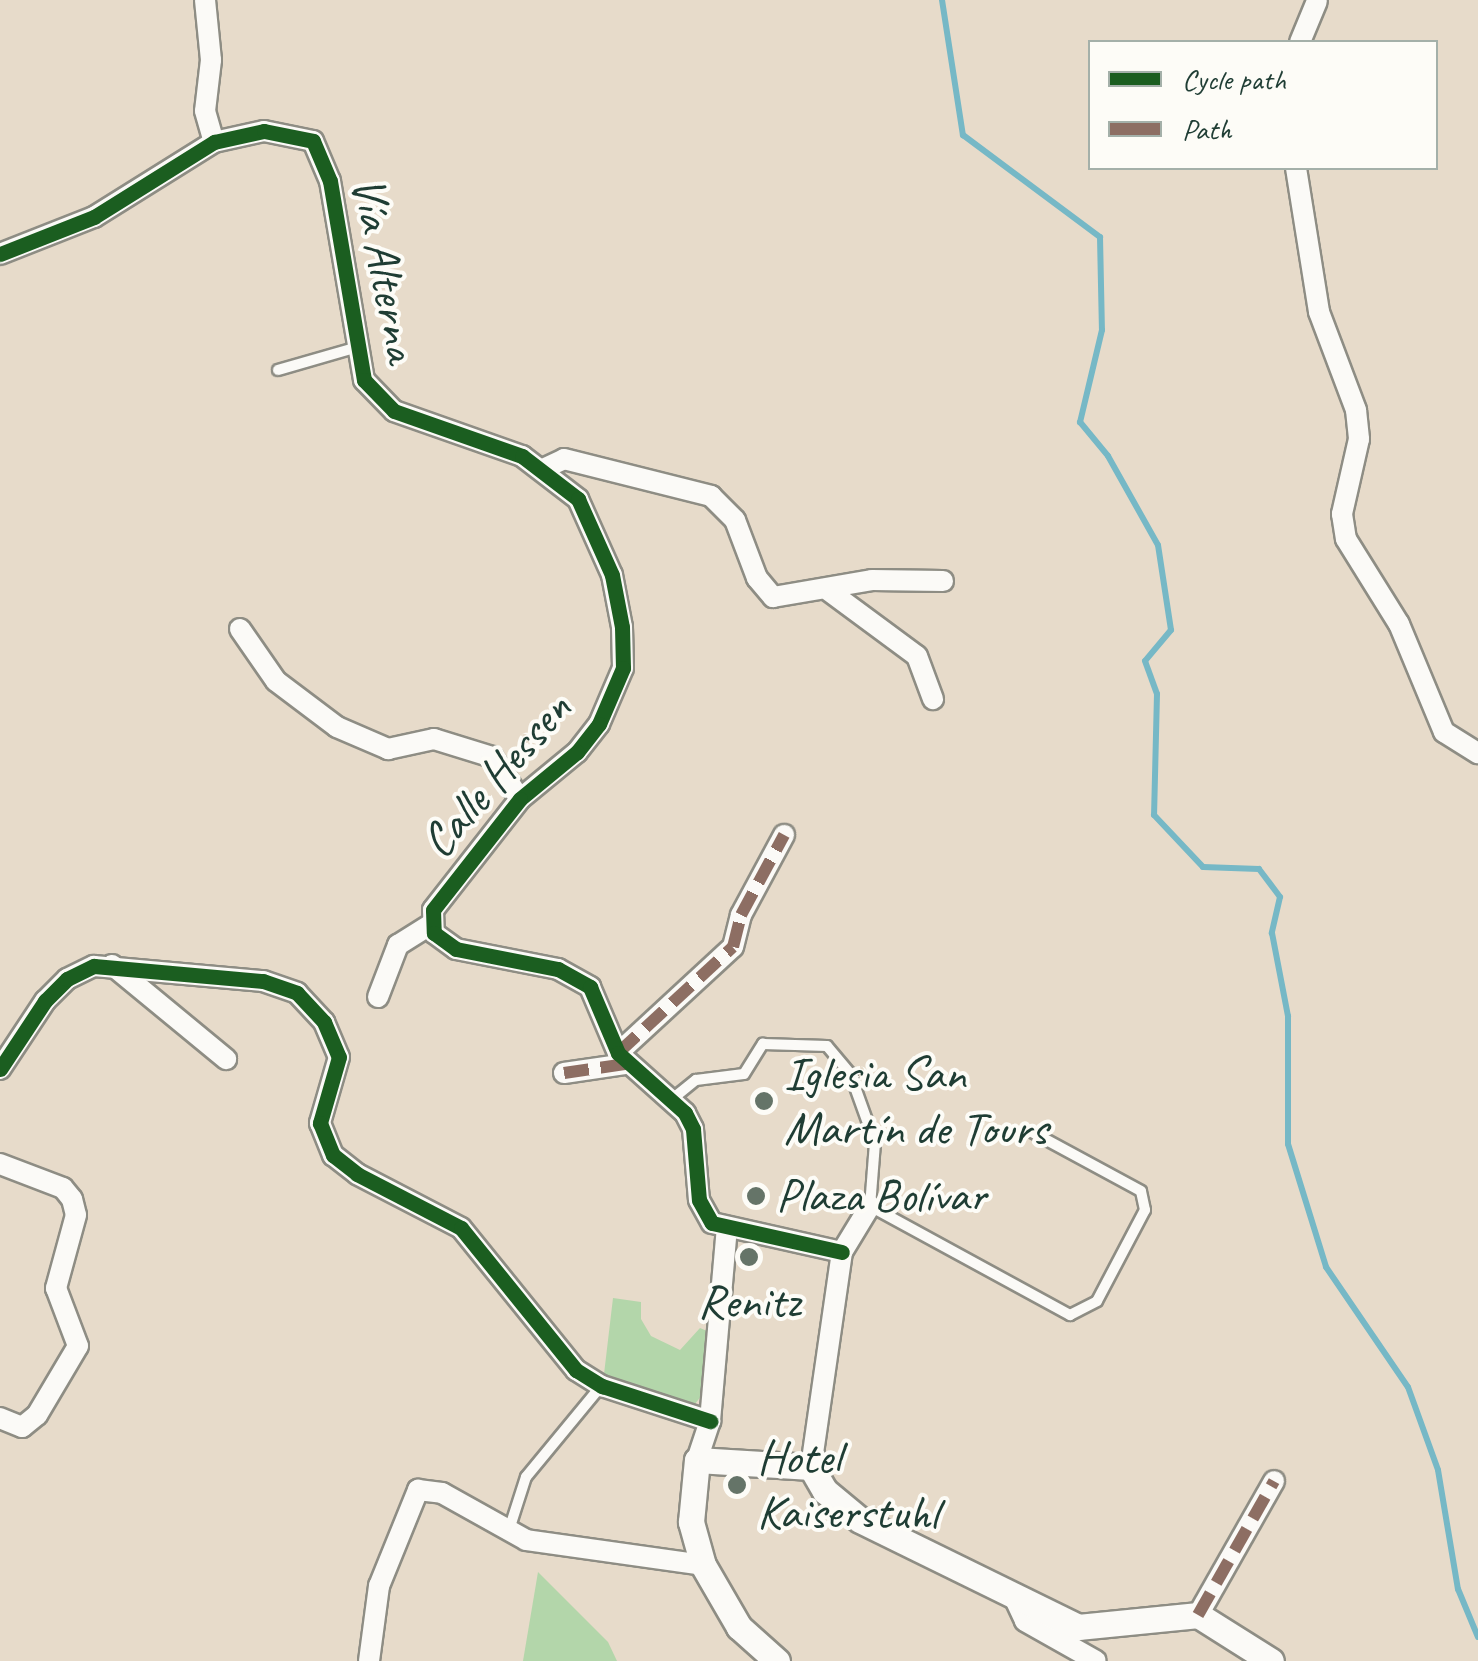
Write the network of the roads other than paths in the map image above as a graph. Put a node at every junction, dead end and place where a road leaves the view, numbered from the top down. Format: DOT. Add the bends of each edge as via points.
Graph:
graph roads {
  1 [pos="204,0"];
  2 [pos="1317,1"];
  3 [pos="1301,40"];
  4 [pos="214,142"];
  5 [pos="1296,170"];
  6 [pos="0,254"];
  7 [pos="354,348"];
  8 [pos="278,370"];
  9 [pos="543,469"];
  10 [pos="943,581"];
  11 [pos="829,591"];
  12 [pos="240,629"];
  13 [pos="933,699"];
  14 [pos="1478,753"];
  15 [pos="520,799"];
  16 [pos="784,835"];
  17 [pos="430,924"];
  18 [pos="112,965"];
  19 [pos="378,997"];
  20 [pos="622,1058"];
  21 [pos="226,1059"];
  22 [pos="0,1069"];
  23 [pos="564,1073"];
  24 [pos="672,1100"];
  25 [pos="1032,1132"];
  26 [pos="0,1164"];
  27 [pos="870,1206"];
  28 [pos="727,1227"];
  29 [pos="842,1252"];
  30 [pos="602,1386"];
  31 [pos="0,1418"];
  32 [pos="710,1421"];
  33 [pos="697,1460"];
  34 [pos="811,1467"];
  35 [pos="1274,1481"];
  36 [pos="508,1533"];
  37 [pos="703,1565"];
  38 [pos="1014,1597"];
  39 [pos="1198,1614"];
  40 [pos="368,1661"];
  41 [pos="777,1661"];
  42 [pos="1096,1661"];
  43 [pos="1272,1661"];
  1 -- 4 [label="street" via="211,60 205,110"];
  2 -- 3 [label="street"];
  4 -- 6 [label="street, Vía Alterna" via="94,217"];
  4 -- 7 [label="street, Vía Alterna" via="291,131 324,154"];
  5 -- 14 [label="street" via="1318,312 1356,410 1359,439 1342,514 1346,539 1406,636 1444,732"];
  7 -- 8 [label="lane"];
  7 -- 9 [label="street, Vía Alterna" via="364,380 394,411"];
  9 -- 11 [label="street" via="564,459 647,484 704,492 736,520 766,592 780,599"];
  9 -- 15 [label="street, Calle Hessen" via="578,498 597,532 622,627 623,668 599,724 577,752"];
  10 -- 11 [label="street" via="872,580"];
  11 -- 13 [label="street" via="917,656"];
  12 -- 15 [label="street" via="276,681 367,745 388,750 434,739 492,757"];
  15 -- 17 [label="street, Calle Hessen" via="433,910"];
  16 -- 20 [label="street" via="732,947"];
  17 -- 19 [label="street" via="398,944"];
  17 -- 20 [label="street, Calle Hessen" via="456,949 572,974 590,987"];
  18 -- 21 [label="street"];
  18 -- 22 [label="street" via="67,979"];
  18 -- 30 [label="street" via="263,982 306,999 339,1057 320,1124 326,1148 357,1174 460,1228 565,1360"];
  20 -- 23 [label="street"];
  20 -- 24 [label="street, Calle Hessen"];
  24 -- 27 [label="lane" via="696,1080 744,1074 763,1044 826,1046 850,1073 870,1124 878,1168"];
  24 -- 28 [label="street, Calle Hessen" via="693,1128 704,1214"];
  25 -- 27 [label="lane" via="1141,1191 1145,1210 1097,1301 1082,1312 1070,1315"];
  26 -- 31 [label="street" via="63,1188 72,1200 76,1215 56,1288 78,1346 77,1358 38,1415 22,1426"];
  27 -- 29 [label="street"];
  28 -- 29 [label="street"];
  28 -- 32 [label="street"];
  29 -- 34 [label="street"];
  30 -- 32 [label="street"];
  30 -- 36 [label="lane" via="526,1477"];
  32 -- 33 [label="street"];
  33 -- 34 [label="street"];
  33 -- 37 [label="street" via="691,1522"];
  34 -- 38 [label="street" via="825,1491 860,1520"];
  35 -- 39 [label="street"];
  36 -- 37 [label="street"];
  36 -- 40 [label="street" via="442,1492 414,1492 379,1586"];
  37 -- 41 [label="street" via="739,1627"];
  38 -- 39 [label="street" via="1090,1629"];
  38 -- 42 [label="street" via="1025,1621"];
  39 -- 43 [label="street"];
}
